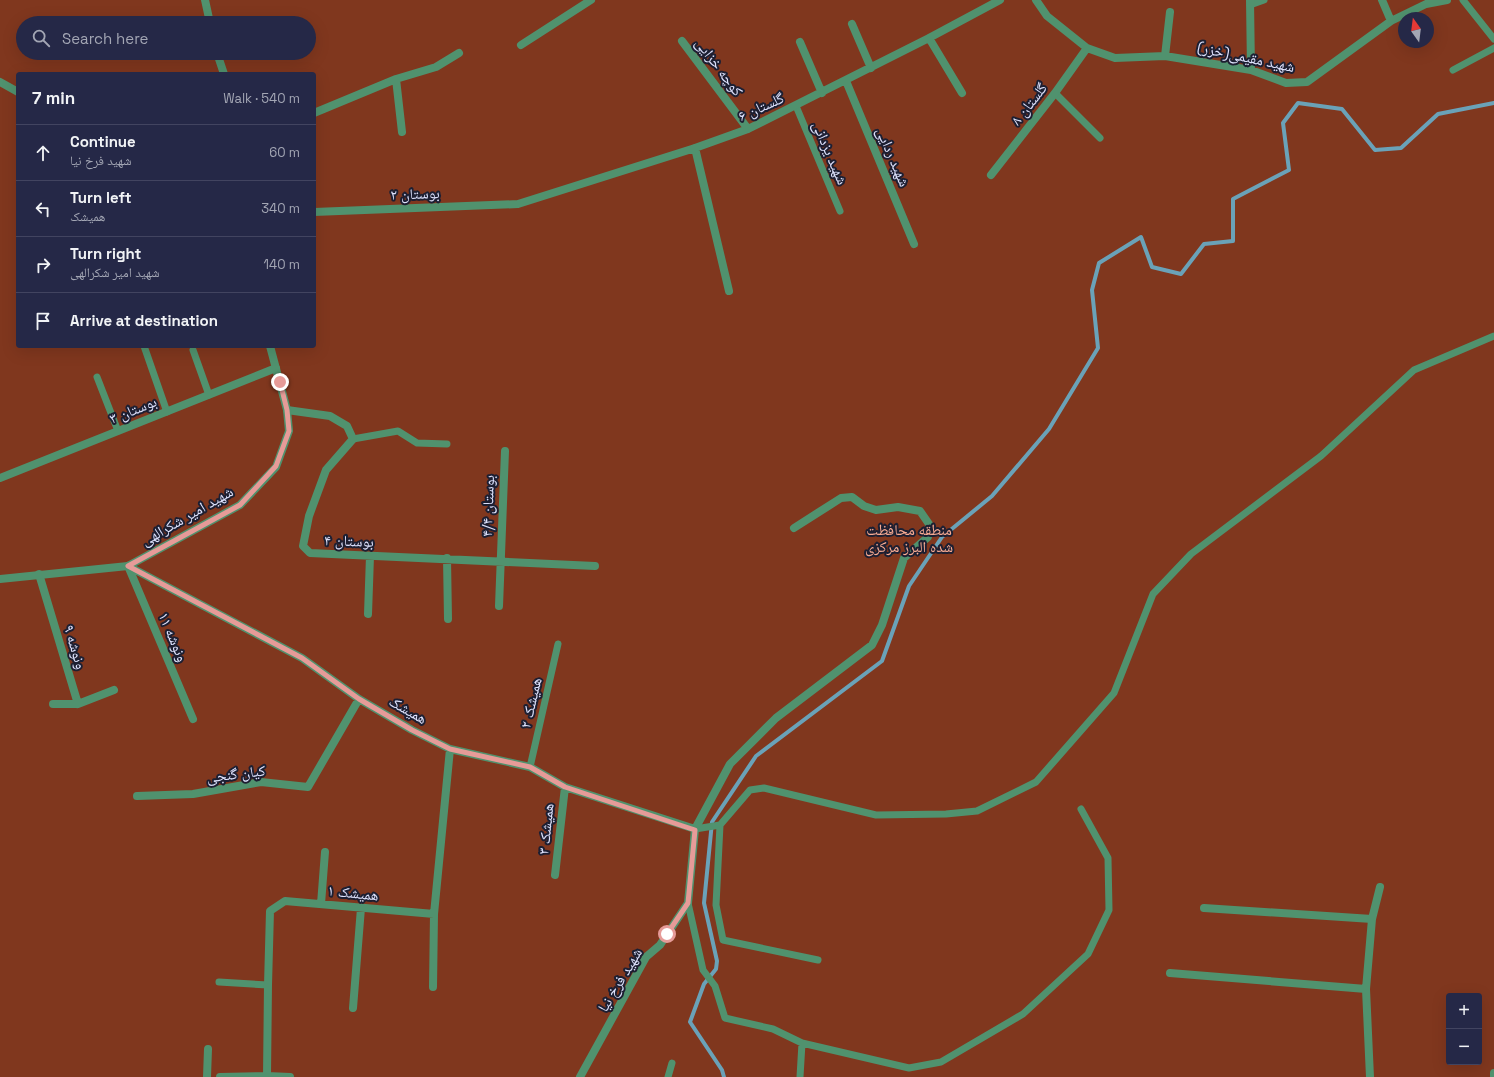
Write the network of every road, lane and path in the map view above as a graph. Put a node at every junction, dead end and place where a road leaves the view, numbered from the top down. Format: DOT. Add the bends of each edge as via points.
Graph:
graph roads {
  1 [pos="205,0"];
  2 [pos="591,0"];
  3 [pos="1000,0"];
  4 [pos="1036,0"];
  5 [pos="1264,0"];
  6 [pos="1382,0"];
  7 [pos="1447,0"];
  8 [pos="1463,0"];
  9 [pos="1250,3"];
  10 [pos="1170,12"];
  11 [pos="208,16"];
  12 [pos="1391,20"];
  13 [pos="852,24"];
  14 [pos="929,38"];
  15 [pos="1494,39"];
  16 [pos="682,41"];
  17 [pos="800,42"];
  18 [pos="521,45"];
  19 [pos="1087,48"];
  20 [pos="1494,48"];
  21 [pos="459,53"];
  22 [pos="1165,56"];
  23 [pos="219,60"];
  24 [pos="871,68"];
  25 [pos="1251,70"];
  26 [pos="1453,70"];
  27 [pos="223,72"];
  28 [pos="396,79"];
  29 [pos="846,81"];
  30 [pos="0,82"];
  31 [pos="16,91"];
  32 [pos="822,93"];
  33 [pos="962,93"];
  34 [pos="1055,93"];
  35 [pos="796,106"];
  36 [pos="316,111"];
  37 [pos="748,129"];
  38 [pos="402,132"];
  39 [pos="1100,138"];
  40 [pos="695,148"];
  41 [pos="991,175"];
  42 [pos="518,204"];
  43 [pos="840,211"];
  44 [pos="316,212"];
  45 [pos="914,244"];
  46 [pos="729,291"];
  47 [pos="1494,336"];
  48 [pos="145,348"];
  49 [pos="271,348"];
  50 [pos="193,350"];
  51 [pos="276,368"];
  52 [pos="97,377"];
  53 [pos="209,395"];
  54 [pos="287,410"];
  55 [pos="167,412"];
  56 [pos="118,431"];
  57 [pos="353,439"];
  58 [pos="447,444"];
  59 [pos="505,451"];
  60 [pos="0,478"];
  61 [pos="794,528"];
  62 [pos="370,556"];
  63 [pos="448,558"];
  64 [pos="500,561"];
  65 [pos="128,566"];
  66 [pos="596,566"];
  67 [pos="39,574"];
  68 [pos="0,579"];
  69 [pos="499,606"];
  70 [pos="368,614"];
  71 [pos="448,619"];
  72 [pos="558,644"];
  73 [pos="114,690"];
  74 [pos="359,699"];
  75 [pos="53,704"];
  76 [pos="78,704"];
  77 [pos="193,719"];
  78 [pos="450,749"];
  79 [pos="530,767"];
  80 [pos="565,787"];
  81 [pos="137,796"];
  82 [pos="1081,809"];
  83 [pos="720,825"];
  84 [pos="699,829"];
  85 [pos="325,852"];
  86 [pos="555,875"];
  87 [pos="1380,887"];
  88 [pos="688,903"];
  89 [pos="321,904"];
  90 [pos="361,908"];
  91 [pos="1204,908"];
  92 [pos="434,914"];
  93 [pos="1372,919"];
  94 [pos="818,960"];
  95 [pos="1170,973"];
  96 [pos="219,982"];
  97 [pos="268,985"];
  98 [pos="433,987"];
  99 [pos="1366,989"];
  100 [pos="352,1008"];
  101 [pos="802,1043"];
  102 [pos="208,1050"];
  103 [pos="672,1063"];
  104 [pos="1494,1073"];
  105 [pos="267,1076"];
  106 [pos="208,1077"];
  107 [pos="220,1077"];
  108 [pos="290,1077"];
  109 [pos="580,1077"];
  110 [pos="668,1077"];
  111 [pos="800,1077"];
  112 [pos="1370,1077"];
  113 [pos="1494,1077"];
  1 -- 11 [label="street"];
  2 -- 18 [label="street"];
  3 -- 14 [label="street, گلستان ۶"];
  4 -- 19 [label="street, شهید مقیمی(‌خزر)" via="1047,16"];
  5 -- 9 [label="lane"];
  6 -- 12 [label="street"];
  7 -- 12 [label="street, شهید مقیمی(‌خزر)" via="1426,4"];
  8 -- 15 [label="lane"];
  9 -- 25 [label="street"];
  10 -- 22 [label="street"];
  12 -- 25 [label="street, شهید مقیمی(‌خزر)" via="1307,82 1286,83"];
  13 -- 24 [label="street"];
  14 -- 24 [label="street, گلستان ۶"];
  14 -- 33 [label="street"];
  16 -- 37 [label="street, کوچه خزایی"];
  17 -- 32 [label="street"];
  19 -- 22 [label="street, شهید مقیمی(‌خزر)" via="1115,58"];
  19 -- 34 [label="street, گلستان ۸"];
  20 -- 26 [label="lane"];
  21 -- 28 [label="street" via="436,67"];
  22 -- 25 [label="street, شهید مقیمی(‌خزر)"];
  23 -- 27 [label="street"];
  24 -- 29 [label="street, گلستان ۶"];
  28 -- 36 [label="street"];
  28 -- 38 [label="street"];
  29 -- 32 [label="street, گلستان ۶"];
  29 -- 45 [label="street, شهید ردایی"];
  30 -- 31 [label="street"];
  32 -- 35 [label="street, گلستان ۶"];
  34 -- 39 [label="lane"];
  34 -- 41 [label="street, گلستان ۸"];
  35 -- 37 [label="street, گلستان ۶"];
  35 -- 43 [label="lane, شهید یزدانی"];
  37 -- 40 [label="street, گلستان ۶"];
  40 -- 42 [label="street, گلستان ۶"];
  40 -- 46 [label="street"];
  42 -- 44 [label="street, بوستان ۲"];
  47 -- 83 [label="lane" via="1414,370 1321,456 1191,554 1153,594 1114,693 1036,782 977,811 946,814 876,815 764,788 750,790"];
  48 -- 55 [label="lane"];
  49 -- 51 [label="street, شهید امیر شکرالهی"];
  50 -- 53 [label="lane"];
  51 -- 53 [label="street, بوستان ۳"];
  51 -- 54 [label="street, شهید امیر شکرالهی"];
  52 -- 56 [label="lane"];
  53 -- 55 [label="street, بوستان ۳"];
  54 -- 57 [label="street" via="330,416 347,426"];
  54 -- 65 [label="street, شهید امیر شکرالهی" via="289,431 276,466 240,505"];
  55 -- 56 [label="street, بوستان ۳"];
  56 -- 60 [label="street, بوستان ۳"];
  57 -- 58 [label="lane" via="398,431 417,443"];
  57 -- 62 [label="street, بوستان ۴" via="326,470 309,516 303,546 310,553"];
  59 -- 64 [label="street, بوستان ۴/۴"];
  61 -- 84 [label="street" via="841,498 852,497 864,506 876,510 898,507 920,512 929,524 928,538 904,558 882,625 872,645 776,718 730,764"];
  62 -- 63 [label="street, بوستان ۴"];
  62 -- 70 [label="street"];
  63 -- 64 [label="street, بوستان ۴"];
  63 -- 71 [label="street"];
  64 -- 66 [label="street, بوستان ۴"];
  64 -- 69 [label="street, بوستان ۴/۴"];
  65 -- 67 [label="street, شهید امیر شکرالهی"];
  65 -- 74 [label="street, همیشک" via="302,658"];
  65 -- 77 [label="street, ونوشه ۱۱"];
  67 -- 68 [label="street, شهید امیر شکرالهی"];
  67 -- 76 [label="street, ونوشه ۹"];
  72 -- 79 [label="lane, همیشک ۲"];
  73 -- 76 [label="street"];
  74 -- 78 [label="street, همیشک"];
  74 -- 81 [label="street, کیان گنجی" via="308,787 260,782 193,794"];
  75 -- 76 [label="street"];
  78 -- 79 [label="street, همیشک"];
  78 -- 92 [label="street"];
  79 -- 80 [label="street, همیشک"];
  80 -- 84 [label="street, همیشک"];
  80 -- 86 [label="street, همیشک ۳"];
  82 -- 101 [label="lane" via="1108,858 1109,910 1088,954 1023,1014 940,1062 909,1068"];
  83 -- 84 [label="lane"];
  83 -- 94 [label="lane" via="716,905 723,940"];
  84 -- 88 [label="street, شهید فرخ نیا"];
  85 -- 89 [label="street"];
  87 -- 93 [label="street"];
  88 -- 101 [label="lane" via="703,970 715,986 724,1018 773,1029"];
  88 -- 109 [label="street, شهید فرخ نیا" via="660,945 646,957"];
  89 -- 90 [label="street, همیشک ۱"];
  89 -- 97 [label="street, همیشک ۱" via="285,901 270,911"];
  90 -- 92 [label="street, همیشک ۱"];
  90 -- 100 [label="street"];
  91 -- 93 [label="street"];
  92 -- 98 [label="street"];
  93 -- 99 [label="street"];
  95 -- 99 [label="street"];
  96 -- 97 [label="lane"];
  97 -- 105 [label="street, همیشک ۱"];
  99 -- 112 [label="street"];
  101 -- 111 [label="lane"];
  102 -- 106 [label="street"];
  103 -- 110 [label="lane"];
  104 -- 113 [label="street"];
  105 -- 107 [label="street"];
  105 -- 108 [label="street"];
}
